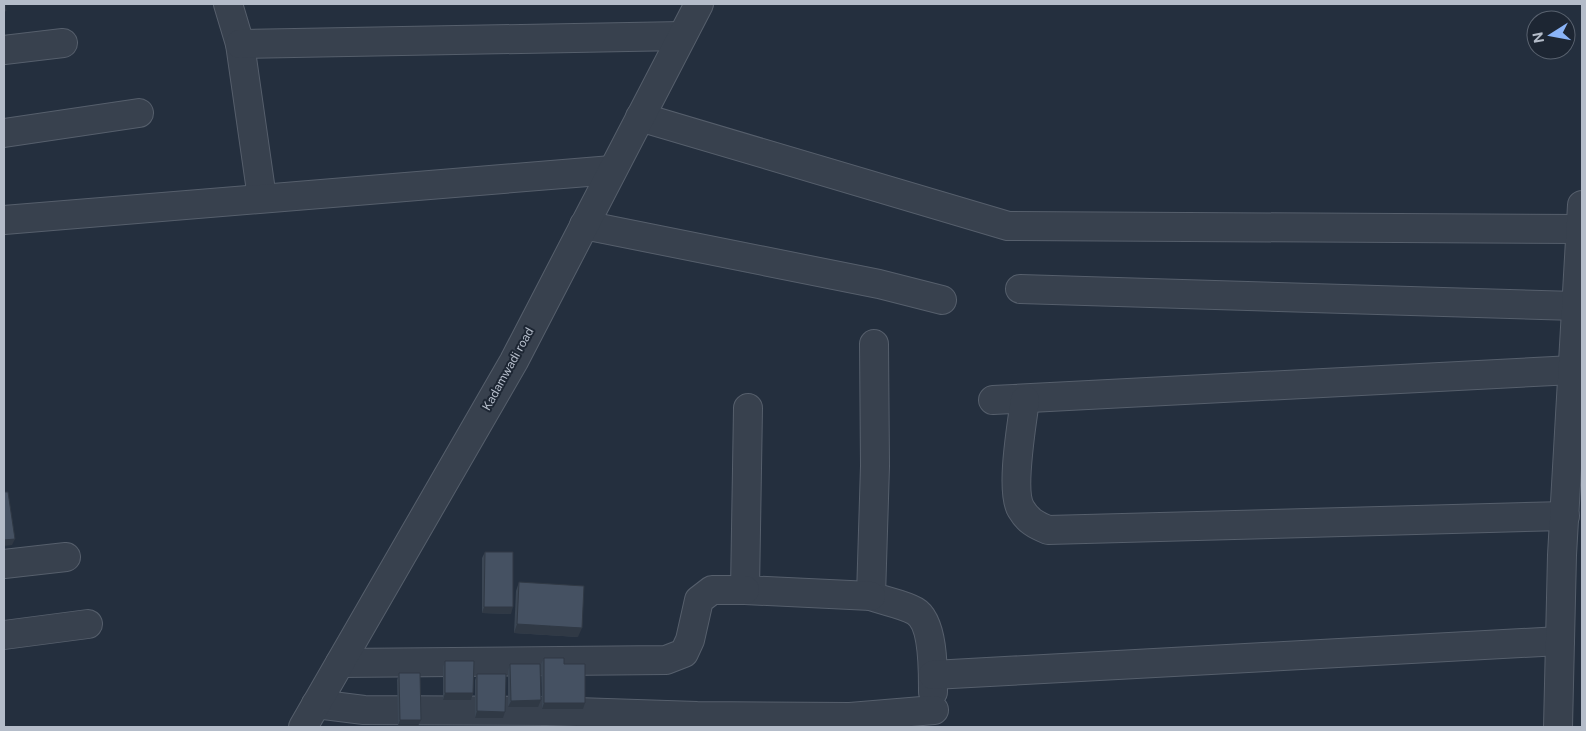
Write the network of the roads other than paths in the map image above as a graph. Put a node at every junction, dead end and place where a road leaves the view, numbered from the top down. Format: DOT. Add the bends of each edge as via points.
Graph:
graph roads {
  1 [pos="228,4"];
  2 [pos="699,4"];
  3 [pos="682,36"];
  4 [pos="63,43"];
  5 [pos="240,44"];
  6 [pos="4,50"];
  7 [pos="140,113"];
  8 [pos="640,117"];
  9 [pos="4,133"];
  10 [pos="612,170"];
  11 [pos="262,198"];
  12 [pos="1582,217"];
  13 [pos="4,220"];
  14 [pos="584,225"];
  15 [pos="1020,289"];
  16 [pos="942,300"];
  17 [pos="1576,306"];
  18 [pos="874,344"];
  19 [pos="1573,370"];
  20 [pos="993,400"];
  21 [pos="1025,400"];
  22 [pos="748,408"];
  23 [pos="1565,516"];
  24 [pos="66,557"];
  25 [pos="4,564"];
  26 [pos="745,590"];
  27 [pos="870,596"];
  28 [pos="88,624"];
  29 [pos="4,635"];
  30 [pos="1560,641"];
  31 [pos="340,663"];
  32 [pos="933,675"];
  33 [pos="310,716"];
  34 [pos="935,719"];
  35 [pos="1558,727"];
  1 -- 5 [label="street"];
  2 -- 3 [label="street, Kadamwadi road"];
  3 -- 5 [label="street"];
  3 -- 8 [label="street, Kadamwadi road"];
  4 -- 6 [label="street"];
  5 -- 11 [label="street"];
  7 -- 9 [label="street"];
  8 -- 10 [label="street, Kadamwadi road"];
  8 -- 12 [label="street" via="1008,226"];
  10 -- 11 [label="street"];
  10 -- 14 [label="street, Kadamwadi road"];
  11 -- 13 [label="street"];
  12 -- 17 [label="street"];
  14 -- 16 [label="street" via="880,284"];
  14 -- 31 [label="street, Kadamwadi road" via="514,361"];
  15 -- 17 [label="street"];
  17 -- 19 [label="street"];
  18 -- 27 [label="street" via="875,466"];
  19 -- 21 [label="street"];
  19 -- 23 [label="street"];
  20 -- 21 [label="street"];
  21 -- 23 [label="street" via="1017,478 1020,507 1033,524 1048,530"];
  22 -- 26 [label="street"];
  23 -- 30 [label="street"];
  24 -- 25 [label="street"];
  26 -- 27 [label="street"];
  26 -- 31 [label="street" via="712,590 699,600 684,653 666,660"];
  27 -- 32 [label="street" via="914,610 922,617 928,630"];
  28 -- 29 [label="street"];
  30 -- 32 [label="street"];
  30 -- 35 [label="street"];
  31 -- 33 [label="street, Kadamwadi road"];
  32 -- 34 [label="street"];
  33 -- 34 [label="street" via="364,710"];
}
